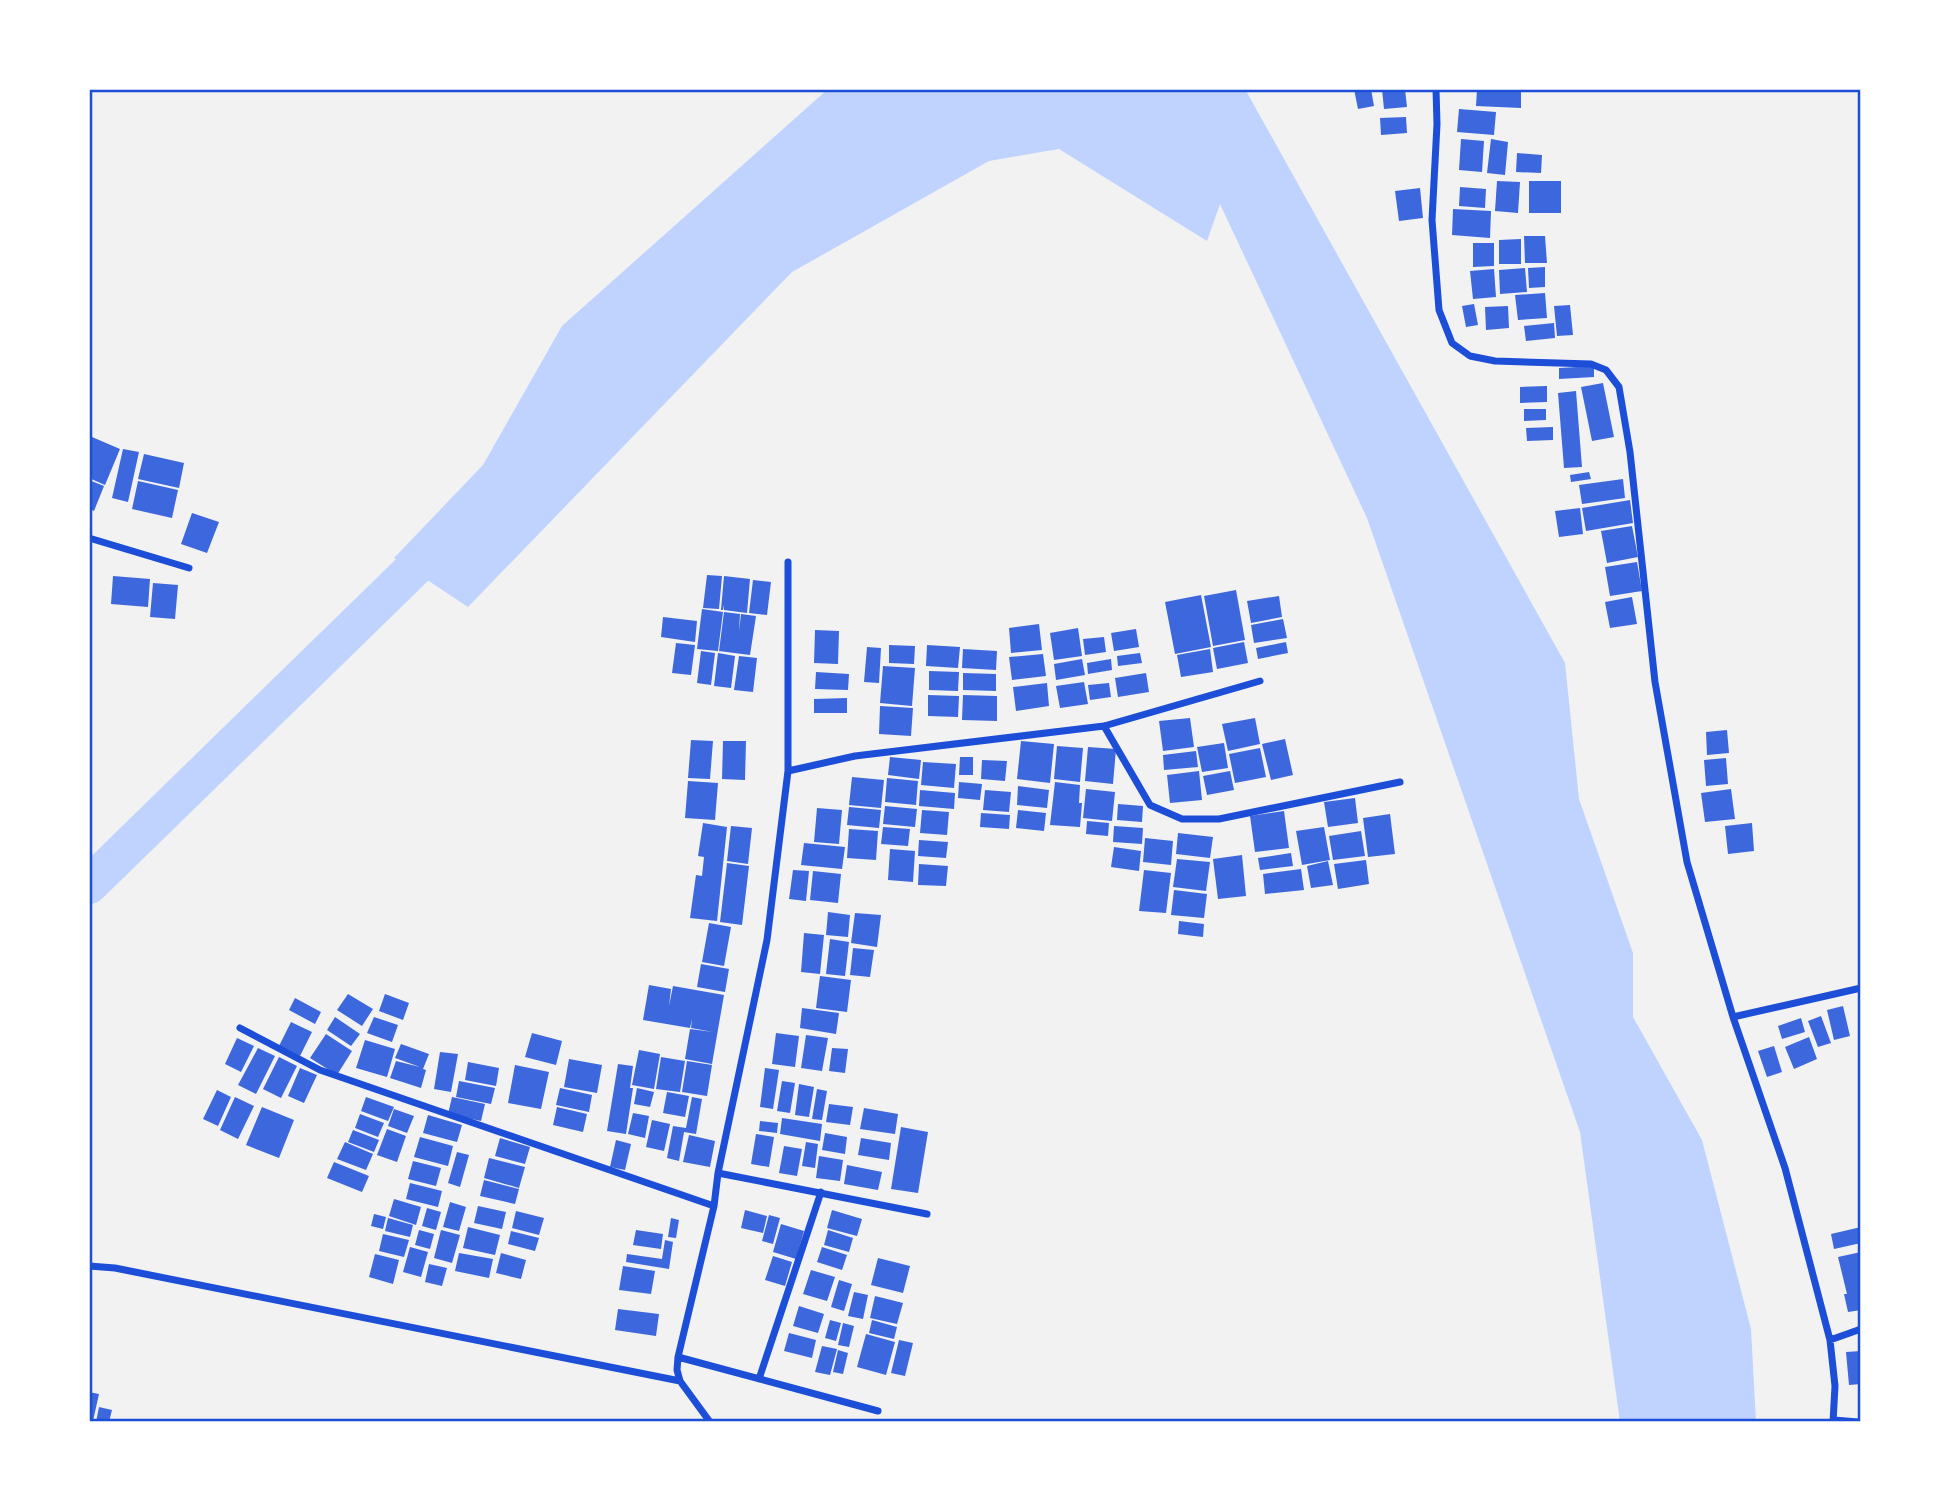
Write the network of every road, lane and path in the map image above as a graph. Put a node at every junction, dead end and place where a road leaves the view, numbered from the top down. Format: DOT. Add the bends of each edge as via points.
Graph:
graph roads {
  1 [pos="1436,89"];
  2 [pos="89,538"];
  3 [pos="789,562"];
  4 [pos="189,568"];
  5 [pos="1260,681"];
  6 [pos="1104,726"];
  7 [pos="789,771"];
  8 [pos="1400,782"];
  9 [pos="1861,988"];
  10 [pos="1733,1017"];
  11 [pos="240,1028"];
  12 [pos="718,1173"];
  13 [pos="821,1192"];
  14 [pos="714,1206"];
  15 [pos="927,1214"];
  16 [pos="89,1266"];
  17 [pos="1861,1329"];
  18 [pos="1830,1340"];
  19 [pos="678,1357"];
  20 [pos="759,1379"];
  21 [pos="680,1381"];
  22 [pos="878,1411"];
  23 [pos="1833,1421"];
  24 [pos="710,1422"];
  25 [pos="1858,1422"];
  1 -- 10 [label="street" via="1432,220 1439,310 1452,343 1470,356 1495,361 1591,364 1606,370 1619,387 1654,682 1687,862"];
  2 -- 4 [label="street"];
  3 -- 7 [label="street"];
  5 -- 6 [label="street"];
  6 -- 7 [label="street" via="855,756"];
  6 -- 8 [label="street" via="1150,805 1182,820 1219,819"];
  7 -- 12 [label="street" via="767,940"];
  9 -- 10 [label="street"];
  10 -- 18 [label="street" via="1784,1168"];
  11 -- 14 [label="street" via="320,1070"];
  12 -- 13 [label="street"];
  12 -- 14 [label="street"];
  13 -- 15 [label="street"];
  13 -- 20 [label="street"];
  14 -- 19 [label="street"];
  16 -- 21 [label="street"];
  17 -- 18 [label="street"];
  18 -- 23 [label="street"];
  19 -- 20 [label="street"];
  19 -- 21 [label="street"];
  20 -- 22 [label="street"];
  21 -- 24 [label="street"];
  23 -- 25 [label="street"];
}
